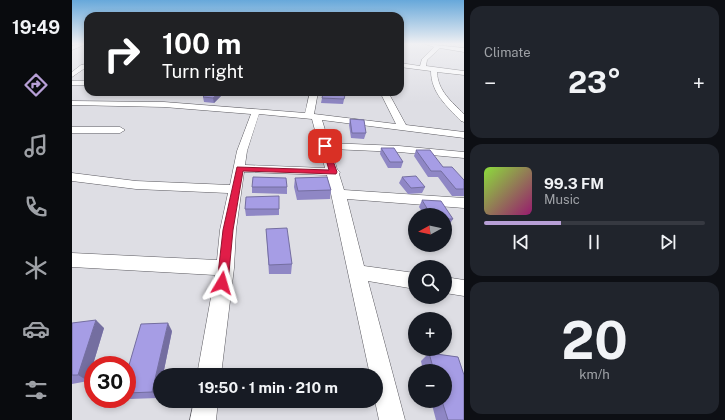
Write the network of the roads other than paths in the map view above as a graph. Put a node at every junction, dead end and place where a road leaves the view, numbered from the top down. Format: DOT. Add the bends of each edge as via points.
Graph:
graph roads {
  1 [pos="424,64"];
  2 [pos="72,65"];
  3 [pos="84,66"];
  4 [pos="404,66"];
  5 [pos="84,67"];
  6 [pos="423,68"];
  7 [pos="434,70"];
  8 [pos="464,73"];
  9 [pos="72,75"];
  10 [pos="72,83"];
  11 [pos="84,84"];
  12 [pos="314,96"];
  13 [pos="386,96"];
  14 [pos="72,103"];
  15 [pos="256,111"];
  16 [pos="312,117"];
  17 [pos="464,119"];
  18 [pos="402,127"];
  19 [pos="72,130"];
  20 [pos="120,130"];
  21 [pos="464,135"];
  22 [pos="325,146"];
  23 [pos="464,155"];
  24 [pos="240,168"];
  25 [pos="334,172"];
  26 [pos="72,177"];
  27 [pos="235,189"];
  28 [pos="339,194"];
  29 [pos="464,203"];
  30 [pos="72,260"];
  31 [pos="225,268"];
  32 [pos="358,272"];
  33 [pos="408,280"];
  34 [pos="452,286"];
  35 [pos="464,288"];
  36 [pos="210,368"];
  37 [pos="205,408"];
  38 [pos="203,420"];
  39 [pos="392,420"];
  1 -- 6 [label="street"];
  2 -- 3 [label="street"];
  4 -- 6 [label="street"];
  5 -- 9 [label="street"];
  6 -- 7 [label="street"];
  7 -- 8 [label="street"];
  7 -- 17 [label="street" via="440,94"];
  10 -- 11 [label="street"];
  12 -- 16 [label="street"];
  13 -- 18 [label="street"];
  14 -- 15 [label="street" via="142,102"];
  15 -- 16 [label="street"];
  15 -- 24 [label="street" via="246,137"];
  16 -- 18 [label="street"];
  16 -- 22 [label="street"];
  18 -- 21 [label="street"];
  19 -- 20 [label="street"];
  22 -- 23 [label="street"];
  22 -- 25 [label="street"];
  24 -- 25 [label="street"];
  24 -- 27 [label="street"];
  25 -- 28 [label="street"];
  26 -- 27 [label="street" via="136,185"];
  27 -- 31 [label="street"];
  28 -- 29 [label="street"];
  28 -- 32 [label="street"];
  30 -- 31 [label="street"];
  31 -- 36 [label="street"];
  32 -- 33 [label="street"];
  32 -- 39 [label="street"];
  34 -- 35 [label="street"];
  37 -- 38 [label="street"];
}
